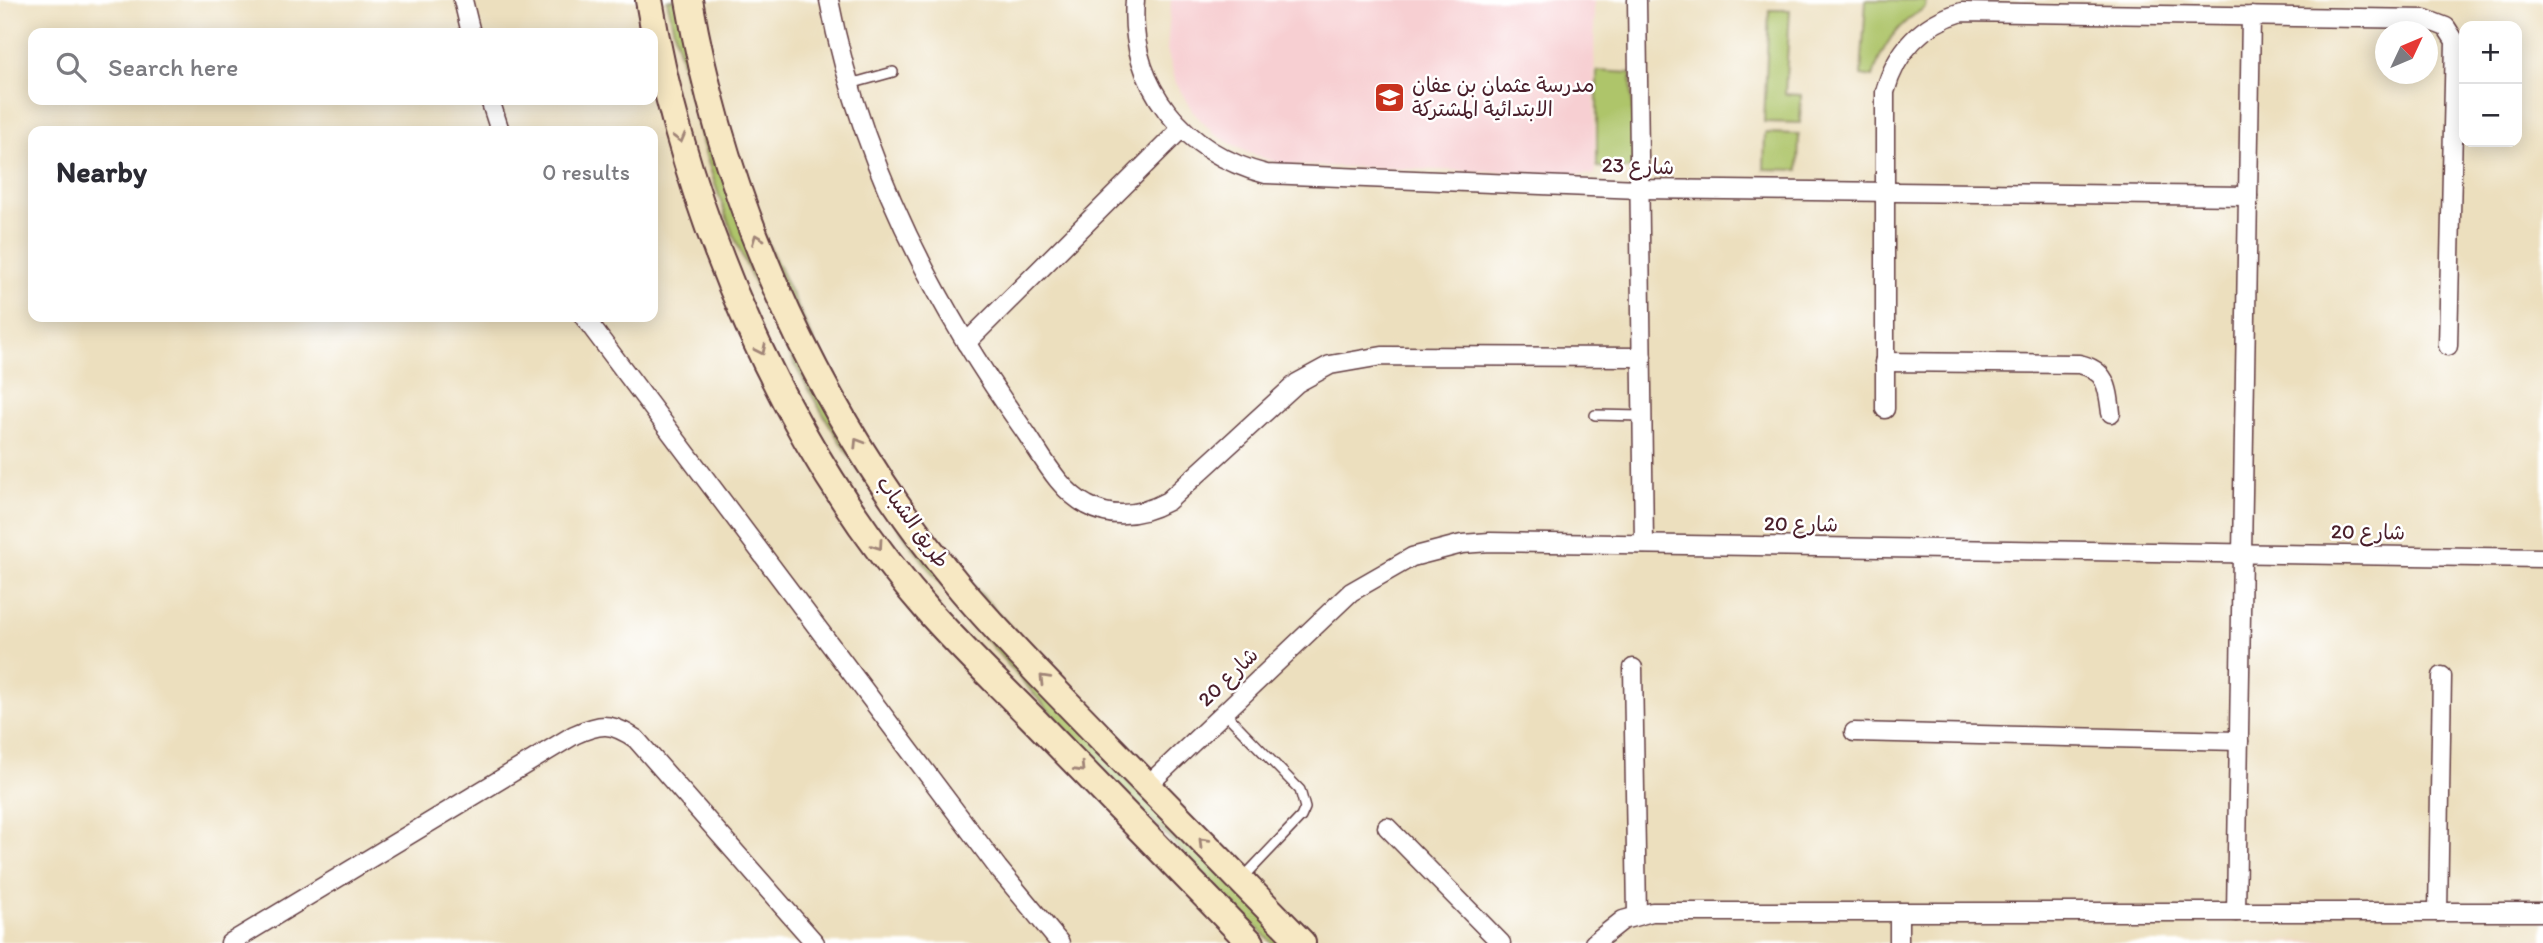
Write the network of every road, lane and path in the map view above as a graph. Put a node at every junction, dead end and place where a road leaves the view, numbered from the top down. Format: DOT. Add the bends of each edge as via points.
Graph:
graph roads {
  1 [pos="463,0"];
  2 [pos="649,0"];
  3 [pos="689,0"];
  4 [pos="829,0"];
  5 [pos="1135,0"];
  6 [pos="1637,0"];
  7 [pos="2092,7"];
  8 [pos="2251,16"];
  9 [pos="470,28"];
  10 [pos="656,28"];
  11 [pos="658,39"];
  12 [pos="892,72"];
  13 [pos="850,85"];
  14 [pos="492,105"];
  15 [pos="498,126"];
  16 [pos="1181,129"];
  17 [pos="1639,190"];
  18 [pos="1884,192"];
  19 [pos="2248,196"];
  20 [pos="588,322"];
  21 [pos="966,343"];
  22 [pos="2448,346"];
  23 [pos="1642,357"];
  24 [pos="1884,362"];
  25 [pos="1885,409"];
  26 [pos="2111,413"];
  27 [pos="1595,415"];
  28 [pos="1643,416"];
  29 [pos="1644,544"];
  30 [pos="2242,553"];
  31 [pos="2543,558"];
  32 [pos="1633,668"];
  33 [pos="2442,676"];
  34 [pos="1224,712"];
  35 [pos="1854,732"];
  36 [pos="2239,741"];
  37 [pos="1147,785"];
  38 [pos="1387,827"];
  39 [pos="1240,880"];
  40 [pos="1899,912"];
  41 [pos="2236,912"];
  42 [pos="2438,912"];
  43 [pos="2543,912"];
  44 [pos="1637,915"];
  45 [pos="230,943"];
  46 [pos="815,943"];
  47 [pos="1060,943"];
  48 [pos="1251,943"];
  49 [pos="1301,943"];
  50 [pos="1501,943"];
  51 [pos="1594,943"];
  52 [pos="1899,943"];
  1 -- 9 [label="street"];
  2 -- 10 [label="main road, طريق الشباب, one-way"];
  37 -- 3 [label="main road, طريق الشباب, one-way" via="1004,639 961,588 919,535 846,423 784,304 739,193"];
  4 -- 13 [label="street"];
  5 -- 16 [label="street, شارع 23" via="1140,61 1158,101"];
  6 -- 17 [label="street"];
  7 -- 8 [label="street"];
  7 -- 18 [label="street" via="1962,12 1946,16 1918,34 1897,60 1885,92"];
  8 -- 19 [label="street"];
  8 -- 22 [label="street" via="2425,19 2440,22 2452,33"];
  11 -- 48 [label="main road, طريق الشباب, one-way" via="684,150 726,272 782,393 851,507 930,613"];
  12 -- 13 [label="lane"];
  13 -- 21 [label="street" via="896,213"];
  14 -- 15 [label="street"];
  16 -- 17 [label="street, شارع 23" via="1223,160 1265,174"];
  16 -- 21 [label="street"];
  17 -- 18 [label="street, شارع 23"];
  17 -- 23 [label="street"];
  18 -- 19 [label="street, شارع 23"];
  18 -- 24 [label="street"];
  19 -- 30 [label="street"];
  20 -- 47 [label="street" via="990,857"];
  21 -- 23 [label="street" via="1065,487 1100,511 1128,514 1168,501 1297,383 1347,360 1382,356"];
  23 -- 28 [label="street"];
  24 -- 25 [label="street"];
  24 -- 26 [label="street" via="2079,364 2102,375"];
  27 -- 28 [label="lane"];
  28 -- 29 [label="street"];
  29 -- 30 [label="street, شارع 20"];
  29 -- 34 [label="street, شارع 20" via="1490,542 1412,557 1351,592"];
  30 -- 31 [label="street, شارع 20"];
  30 -- 36 [label="street"];
  32 -- 44 [label="street"];
  33 -- 42 [label="street"];
  34 -- 37 [label="street, شارع 20"];
  34 -- 39 [label="lane" via="1305,799 1301,817"];
  35 -- 36 [label="street"];
  36 -- 41 [label="street"];
  39 -- 37 [label="main road, طريق الشباب, one-way"];
  38 -- 50 [label="street"];
  39 -- 49 [label="main road, طريق الشباب"];
  40 -- 41 [label="street"];
  40 -- 44 [label="street"];
  40 -- 52 [label="street"];
  41 -- 42 [label="street"];
  42 -- 43 [label="street"];
  44 -- 51 [label="street"];
  45 -- 46 [label="street" via="596,725 621,729 636,739"];
}
